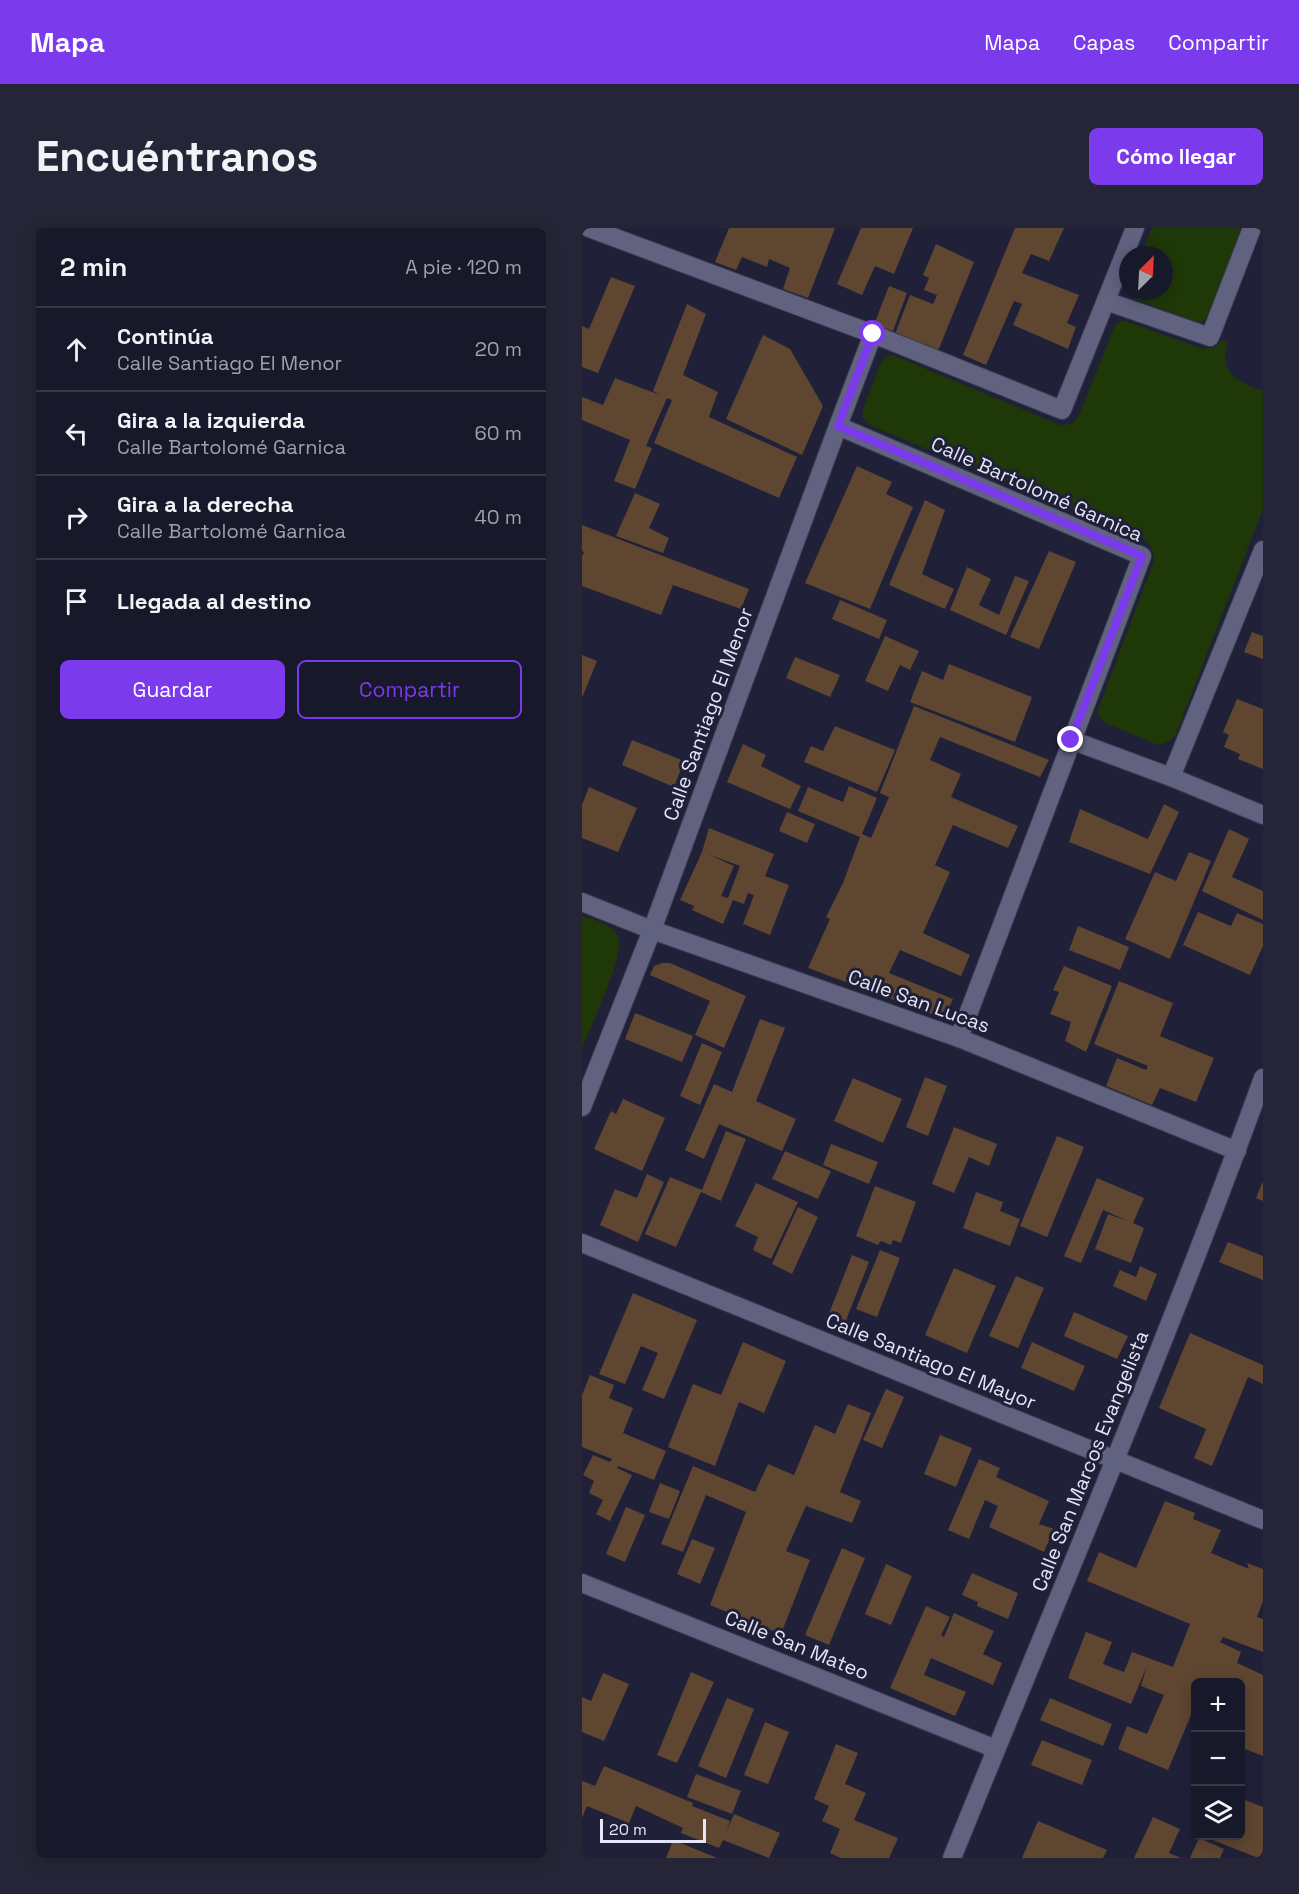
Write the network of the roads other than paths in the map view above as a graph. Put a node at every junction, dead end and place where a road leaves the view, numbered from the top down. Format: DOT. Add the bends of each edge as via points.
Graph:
graph roads {
  1 [pos="589,228"];
  2 [pos="1135,228"];
  3 [pos="1252,228"];
  4 [pos="1106,301"];
  5 [pos="873,334"];
  6 [pos="838,426"];
  7 [pos="1263,550"];
  8 [pos="1071,740"];
  9 [pos="1171,777"];
  10 [pos="1263,815"];
  11 [pos="582,902"];
  12 [pos="652,930"];
  13 [pos="959,1038"];
  14 [pos="1263,1078"];
  15 [pos="582,1107"];
  16 [pos="1236,1151"];
  17 [pos="582,1243"];
  18 [pos="1116,1460"];
  19 [pos="1263,1520"];
  20 [pos="582,1583"];
  21 [pos="996,1749"];
  22 [pos="952,1858"];
  1 -- 5 [label="street"];
  2 -- 4 [label="street"];
  3 -- 4 [label="street" via="1210,337"];
  4 -- 5 [label="street" via="1062,410"];
  5 -- 6 [label="street, Calle Santiago El Menor"];
  6 -- 8 [label="street, Calle Bartolomé Garnica" via="1142,556"];
  6 -- 12 [label="street, Calle Santiago El Menor"];
  7 -- 9 [label="street"];
  8 -- 9 [label="street"];
  8 -- 13 [label="street, Calle Bartolomé Garnica"];
  9 -- 10 [label="street"];
  11 -- 12 [label="street, Calle San Lucas"];
  12 -- 13 [label="street, Calle San Lucas"];
  12 -- 15 [label="street, Calle Santiago El Menor"];
  13 -- 16 [label="street, Calle San Lucas"];
  14 -- 16 [label="street, Calle San Marcos Evangelista"];
  16 -- 18 [label="street, Calle San Marcos Evangelista"];
  17 -- 18 [label="street, Calle Santiago El Mayor"];
  18 -- 19 [label="street, Calle Santiago El Mayor"];
  18 -- 21 [label="street, Calle San Marcos Evangelista"];
  20 -- 21 [label="street, Calle San Mateo"];
  21 -- 22 [label="street, Calle San Marcos Evangelista"];
}
